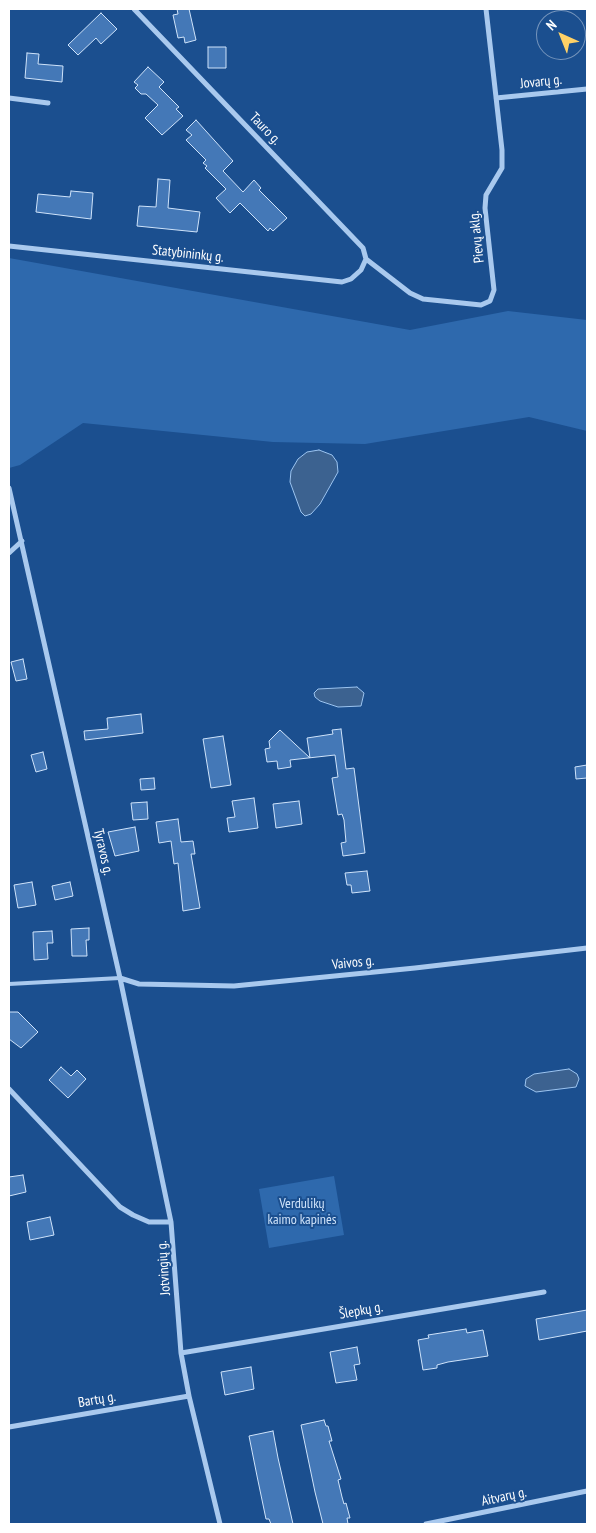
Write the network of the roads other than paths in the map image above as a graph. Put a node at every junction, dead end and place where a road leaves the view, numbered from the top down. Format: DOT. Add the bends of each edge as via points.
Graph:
graph roads {
  1 [pos="134,9"];
  2 [pos="486,9"];
  3 [pos="587,89"];
  4 [pos="9,98"];
  5 [pos="496,98"];
  6 [pos="48,103"];
  7 [pos="9,246"];
  8 [pos="366,259"];
  9 [pos="9,488"];
  10 [pos="22,541"];
  11 [pos="9,553"];
  12 [pos="587,948"];
  13 [pos="120,978"];
  14 [pos="9,984"];
  15 [pos="9,1089"];
  16 [pos="171,1222"];
  17 [pos="544,1292"];
  18 [pos="181,1353"];
  19 [pos="189,1396"];
  20 [pos="9,1427"];
  21 [pos="587,1491"];
  22 [pos="220,1524"];
  23 [pos="426,1524"];
  1 -- 8 [label="street, Tauro g." via="363,248"];
  2 -- 5 [label="street, Pievų aklg."];
  3 -- 5 [label="street, Jovarų g."];
  4 -- 6 [label="street"];
  5 -- 8 [label="street, Pievų aklg." via="502,168 486,195 494,290 490,301 481,305 424,298 410,293"];
  7 -- 8 [label="street, Statybininkų g." via="342,282 361,270"];
  9 -- 10 [label="street, Tyravos g."];
  10 -- 11 [label="street"];
  10 -- 13 [label="street, Tyravos g."];
  12 -- 13 [label="street, Vaivos g." via="234,986 139,984"];
  13 -- 14 [label="lane"];
  13 -- 16 [label="street, Tyravos g."];
  15 -- 16 [label="street, Jotvingių g." via="120,1207 149,1222"];
  16 -- 18 [label="street, Jotvingių g."];
  17 -- 18 [label="street, Šlepkų g."];
  18 -- 19 [label="street, Jotvingių g."];
  19 -- 20 [label="street, Bartų g."];
  19 -- 22 [label="street, Jotvingių g."];
  21 -- 23 [label="street, Aitvarų g."];
}
